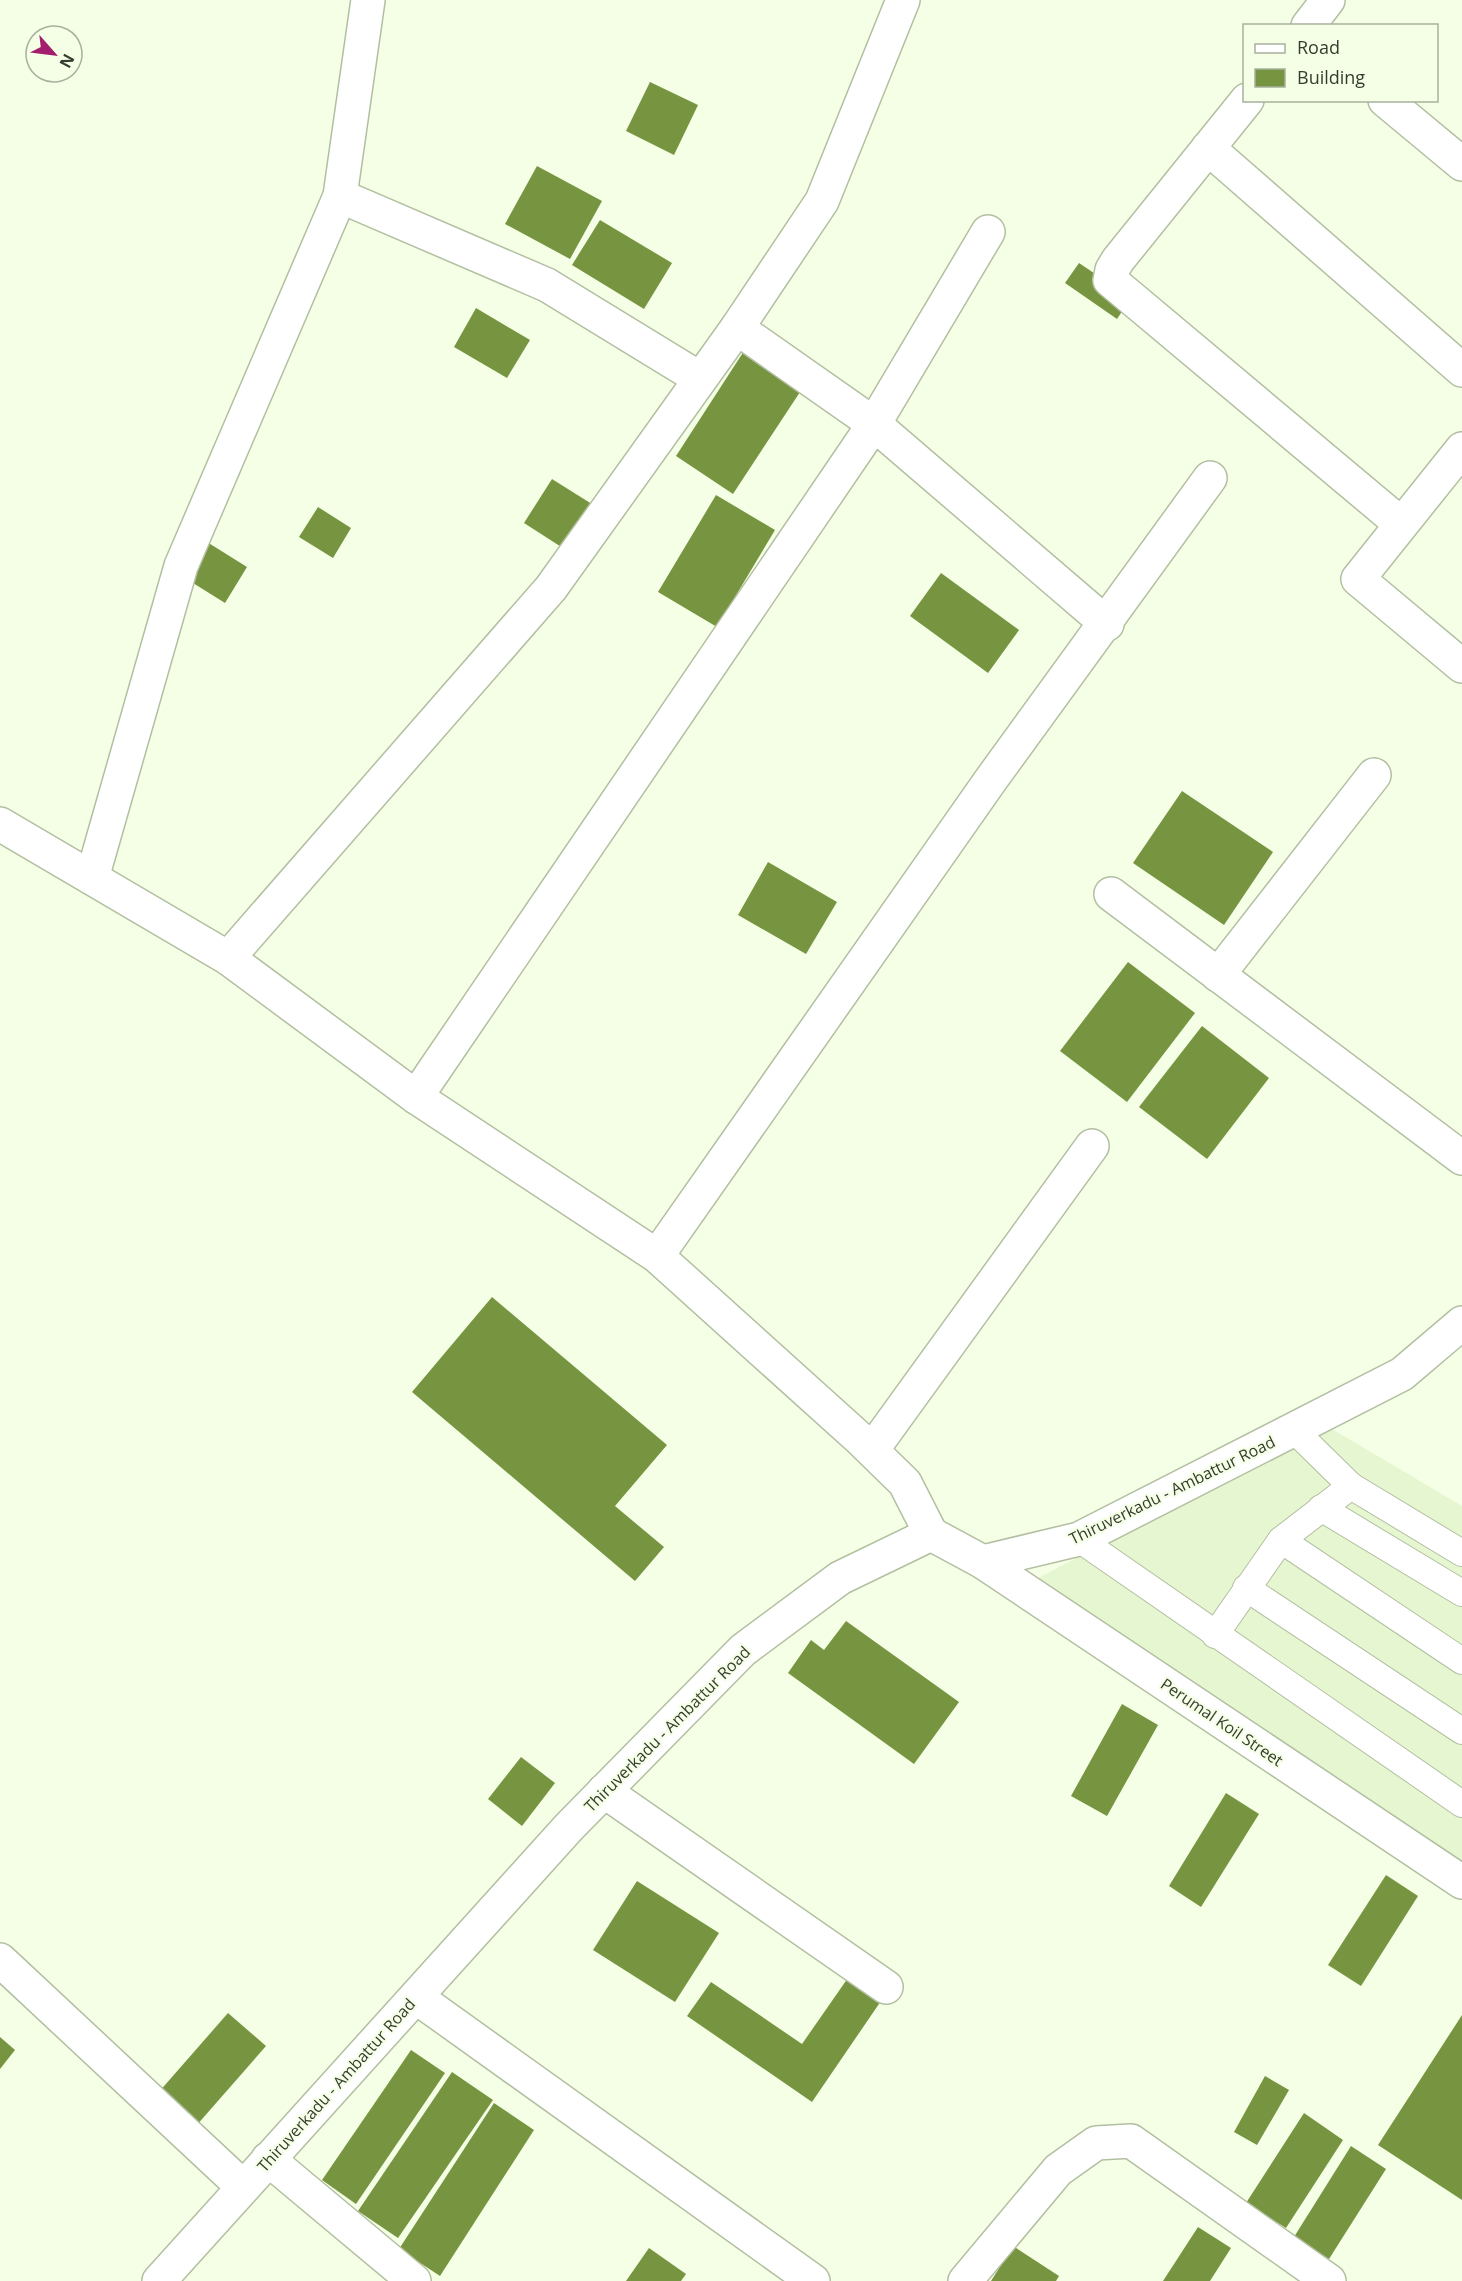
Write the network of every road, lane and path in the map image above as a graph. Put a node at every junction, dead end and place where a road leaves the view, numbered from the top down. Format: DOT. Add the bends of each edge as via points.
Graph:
graph roads {
  1 [pos="368,0"];
  2 [pos="903,0"];
  3 [pos="1328,0"];
  4 [pos="1310,24"];
  5 [pos="1245,102"];
  6 [pos="1387,102"];
  7 [pos="1208,148"];
  8 [pos="1462,164"];
  9 [pos="340,196"];
  10 [pos="988,232"];
  11 [pos="736,328"];
  12 [pos="1462,370"];
  13 [pos="699,378"];
  14 [pos="874,424"];
  15 [pos="1456,467"];
  16 [pos="1210,478"];
  17 [pos="1401,524"];
  18 [pos="1107,624"];
  19 [pos="1462,666"];
  20 [pos="1374,775"];
  21 [pos="0,824"];
  22 [pos="92,878"];
  23 [pos="1111,894"];
  24 [pos="228,958"];
  25 [pos="1218,975"];
  26 [pos="416,1097"];
  27 [pos="1092,1146"];
  28 [pos="1462,1158"];
  29 [pos="657,1256"];
  30 [pos="1462,1323"];
  31 [pos="1294,1430"];
  32 [pos="872,1450"];
  33 [pos="1351,1486"];
  34 [pos="1320,1508"];
  35 [pos="931,1534"];
  36 [pos="1079,1539"];
  37 [pos="1281,1540"];
  38 [pos="1462,1553"];
  39 [pos="983,1562"];
  40 [pos="1246,1588"];
  41 [pos="1462,1593"];
  42 [pos="1215,1635"];
  43 [pos="1462,1661"];
  44 [pos="1462,1731"];
  45 [pos="604,1791"];
  46 [pos="1462,1804"];
  47 [pos="1462,1882"];
  48 [pos="0,1960"];
  49 [pos="886,1987"];
  50 [pos="416,1997"];
  51 [pos="268,2160"];
  52 [pos="243,2187"];
  53 [pos="159,2281"];
  54 [pos="414,2281"];
  55 [pos="813,2281"];
  56 [pos="965,2281"];
  57 [pos="1329,2281"];
  1 -- 9 [label="street"];
  2 -- 11 [label="street" via="822,201"];
  3 -- 4 [label="street"];
  5 -- 7 [label="street"];
  6 -- 8 [label="street"];
  7 -- 12 [label="street"];
  7 -- 17 [label="street" via="1118,260 1110,280"];
  9 -- 13 [label="street" via="547,285"];
  9 -- 22 [label="street" via="181,566"];
  10 -- 14 [label="street"];
  11 -- 13 [label="street"];
  11 -- 14 [label="street"];
  13 -- 24 [label="street" via="551,588"];
  14 -- 18 [label="street"];
  14 -- 26 [label="street"];
  15 -- 17 [label="street"];
  16 -- 18 [label="street"];
  17 -- 19 [label="street" via="1358,579"];
  18 -- 29 [label="street" via="990,781"];
  20 -- 25 [label="street"];
  21 -- 22 [label="street"];
  22 -- 24 [label="street"];
  23 -- 25 [label="street"];
  24 -- 26 [label="street"];
  25 -- 28 [label="street"];
  26 -- 29 [label="street"];
  27 -- 32 [label="street"];
  29 -- 32 [label="street"];
  30 -- 31 [label="street, Thiruverkadu - Ambattur Road" via="1402,1374"];
  31 -- 33 [label="lane"];
  31 -- 36 [label="street, Thiruverkadu - Ambattur Road"];
  32 -- 35 [label="street" via="905,1483"];
  33 -- 34 [label="lane"];
  33 -- 38 [label="lane"];
  34 -- 37 [label="lane"];
  34 -- 41 [label="lane"];
  35 -- 39 [label="street"];
  35 -- 45 [label="street, Thiruverkadu - Ambattur Road" via="840,1578 743,1650"];
  36 -- 39 [label="street, Thiruverkadu - Ambattur Road"];
  36 -- 42 [label="lane"];
  37 -- 40 [label="lane"];
  37 -- 43 [label="lane"];
  39 -- 47 [label="street, Perumal Koil Street"];
  40 -- 42 [label="lane"];
  40 -- 44 [label="lane"];
  42 -- 46 [label="lane"];
  45 -- 49 [label="street"];
  45 -- 50 [label="street, Thiruverkadu - Ambattur Road"];
  48 -- 52 [label="street"];
  50 -- 51 [label="street, Thiruverkadu - Ambattur Road"];
  50 -- 55 [label="street"];
  51 -- 52 [label="street, Thiruverkadu - Ambattur Road"];
  51 -- 54 [label="street"];
  52 -- 53 [label="street, Thiruverkadu - Ambattur Road"];
  56 -- 57 [label="street" via="1058,2170 1096,2144 1131,2141"];
}
